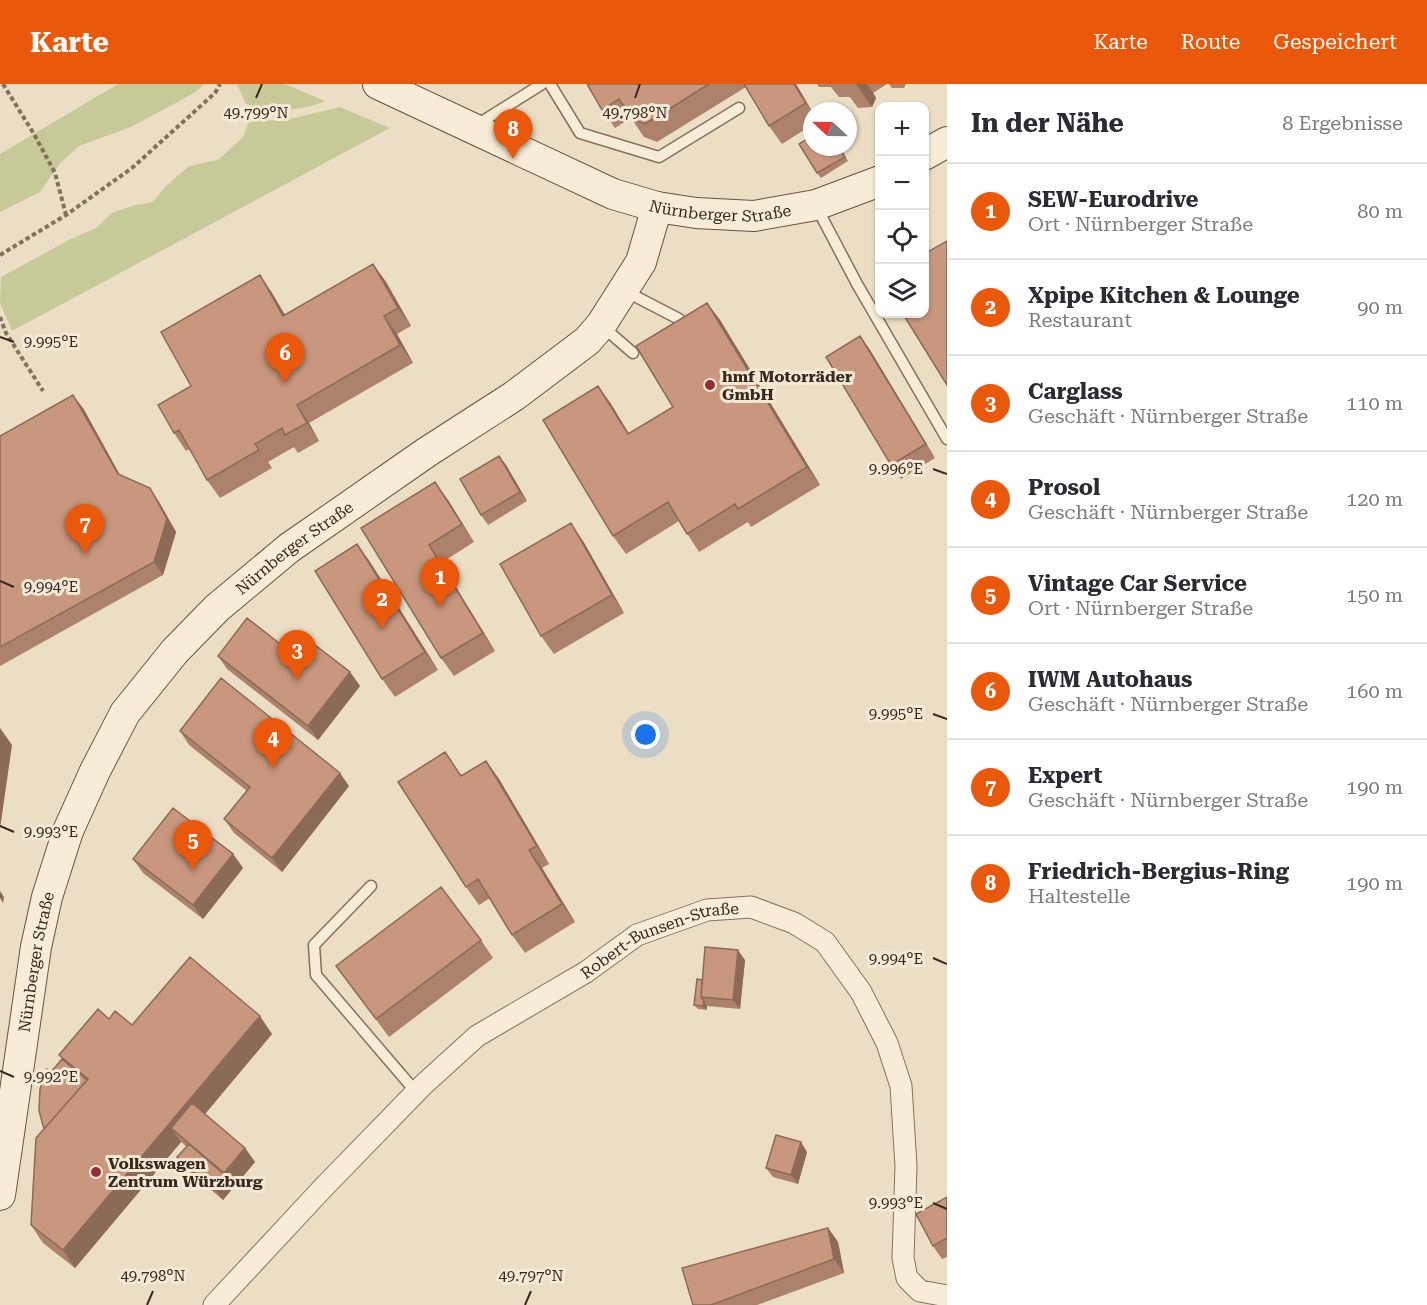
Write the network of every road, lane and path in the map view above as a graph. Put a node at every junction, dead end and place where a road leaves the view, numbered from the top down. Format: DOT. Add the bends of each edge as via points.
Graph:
graph roads {
  1 [pos="3,84"];
  2 [pos="220,84"];
  3 [pos="378,84"];
  4 [pos="542,84"];
  5 [pos="550,84"];
  6 [pos="738,108"];
  7 [pos="473,128"];
  8 [pos="947,142"];
  9 [pos="929,152"];
  10 [pos="875,182"];
  11 [pos="816,205"];
  12 [pos="657,207"];
  13 [pos="66,215"];
  14 [pos="0,255"];
  15 [pos="625,290"];
  16 [pos="0,317"];
  17 [pos="679,319"];
  18 [pos="602,325"];
  19 [pos="633,353"];
  20 [pos="43,392"];
  21 [pos="947,439"];
  22 [pos="371,886"];
  23 [pos="416,1092"];
  24 [pos="0,1195"];
  25 [pos="947,1296"];
  26 [pos="214,1305"];
  1 -- 13 [label="path" via="55,172"];
  2 -- 13 [label="path" via="215,93 132,168"];
  3 -- 7 [label="street"];
  4 -- 7 [label="lane"];
  5 -- 6 [label="lane" via="580,133 659,156"];
  7 -- 12 [label="street" via="614,194"];
  8 -- 9 [label="street"];
  10 -- 11 [label="street, Nürnberger Straße"];
  11 -- 12 [label="street, Nürnberger Straße" via="754,216"];
  11 -- 21 [label="lane"];
  12 -- 15 [label="street, Nürnberger Straße" via="641,261"];
  13 -- 14 [label="path"];
  15 -- 17 [label="lane"];
  15 -- 18 [label="street, Nürnberger Straße"];
  16 -- 20 [label="path"];
  18 -- 19 [label="lane"];
  18 -- 24 [label="street, Nürnberger Straße" via="514,396 288,548 217,608 175,651 125,713 68,831 47,897 36,947"];
  22 -- 23 [label="lane" via="314,945 316,975"];
  23 -- 25 [label="street, Robert-Bunsen-Straße" via="477,1036 586,972 637,935 707,910 751,908 794,923 825,942 861,992 887,1043 901,1086 906,1166 903,1258 907,1278 920,1291"];
  23 -- 26 [label="street, Robert-Bunsen-Straße"];
}
